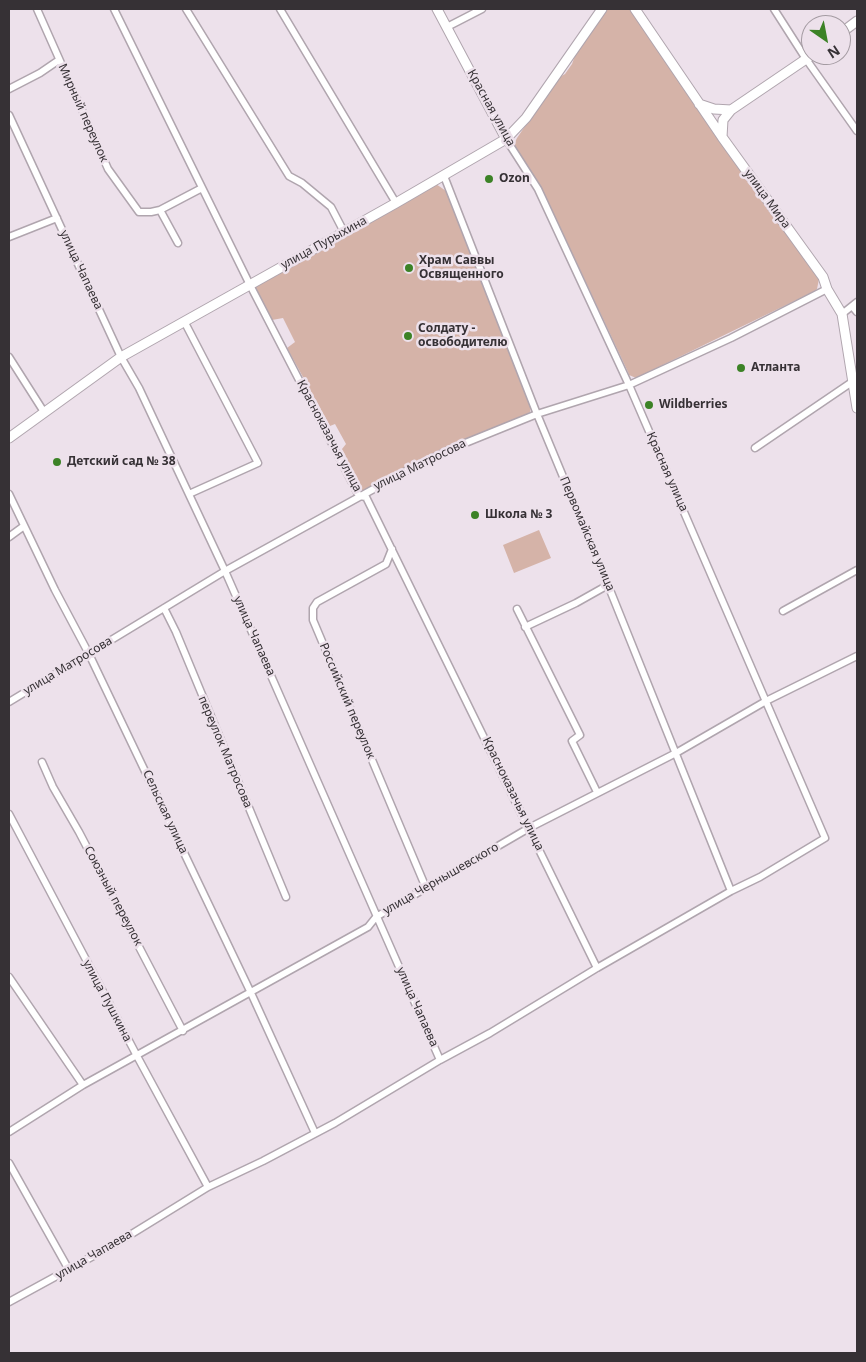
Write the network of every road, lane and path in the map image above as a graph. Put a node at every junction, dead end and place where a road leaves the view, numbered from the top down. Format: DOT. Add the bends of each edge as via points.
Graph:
graph roads {
  1 [pos="37,9"];
  2 [pos="114,9"];
  3 [pos="186,9"];
  4 [pos="280,9"];
  5 [pos="437,9"];
  6 [pos="482,9"];
  7 [pos="602,9"];
  8 [pos="635,9"];
  9 [pos="774,9"];
  10 [pos="447,27"];
  11 [pos="801,46"];
  12 [pos="60,60"];
  13 [pos="801,63"];
  14 [pos="814,65"];
  15 [pos="9,89"];
  16 [pos="699,104"];
  17 [pos="732,110"];
  18 [pos="9,115"];
  19 [pos="857,131"];
  20 [pos="722,137"];
  21 [pos="506,139"];
  22 [pos="444,176"];
  23 [pos="202,188"];
  24 [pos="396,203"];
  25 [pos="160,210"];
  26 [pos="57,218"];
  27 [pos="344,232"];
  28 [pos="9,237"];
  29 [pos="178,243"];
  30 [pos="250,285"];
  31 [pos="827,289"];
  32 [pos="855,304"];
  33 [pos="857,312"];
  34 [pos="842,314"];
  35 [pos="184,321"];
  36 [pos="9,357"];
  37 [pos="121,357"];
  38 [pos="852,382"];
  39 [pos="629,385"];
  40 [pos="857,408"];
  41 [pos="44,412"];
  42 [pos="537,414"];
  43 [pos="9,438"];
  44 [pos="755,448"];
  45 [pos="9,494"];
  46 [pos="189,494"];
  47 [pos="359,496"];
  48 [pos="24,526"];
  49 [pos="9,537"];
  50 [pos="392,549"];
  51 [pos="857,570"];
  52 [pos="225,571"];
  53 [pos="608,585"];
  54 [pos="164,608"];
  55 [pos="517,609"];
  56 [pos="784,611"];
  57 [pos="525,627"];
  58 [pos="89,654"];
  59 [pos="857,656"];
  60 [pos="766,700"];
  61 [pos="9,702"];
  62 [pos="676,753"];
  63 [pos="42,762"];
  64 [pos="597,792"];
  65 [pos="9,814"];
  66 [pos="530,828"];
  67 [pos="825,838"];
  68 [pos="426,888"];
  69 [pos="731,891"];
  70 [pos="286,896"];
  71 [pos="376,917"];
  72 [pos="597,968"];
  73 [pos="9,977"];
  74 [pos="251,993"];
  75 [pos="183,1031"];
  76 [pos="136,1056"];
  77 [pos="440,1060"];
  78 [pos="84,1084"];
  79 [pos="9,1132"];
  80 [pos="315,1133"];
  81 [pos="9,1162"];
  82 [pos="208,1187"];
  83 [pos="69,1270"];
  84 [pos="9,1302"];
  1 -- 12 [label="street, Мирный переулок"];
  2 -- 23 [label="street, Красноказачья улица"];
  3 -- 27 [label="street" via="289,176 331,206"];
  4 -- 24 [label="street"];
  5 -- 10 [label="street, Красная улица"];
  6 -- 10 [label="street"];
  7 -- 21 [label="street, улица Пурыхина" via="526,118"];
  8 -- 16 [label="street, улица Мира"];
  9 -- 11 [label="street"];
  10 -- 21 [label="street, Красная улица"];
  12 -- 15 [label="street"];
  12 -- 25 [label="street, Мирный переулок" via="108,169 139,212"];
  13 -- 17 [label="street"];
  14 -- 19 [label="street"];
  16 -- 17 [label="street"];
  16 -- 20 [label="street, улица Мира"];
  17 -- 20 [label="street" via="723,120"];
  18 -- 26 [label="street, улица Чапаева"];
  20 -- 31 [label="street, улица Мира" via="823,277"];
  21 -- 22 [label="street, улица Пурыхина"];
  21 -- 39 [label="street, Красная улица" via="538,189"];
  22 -- 24 [label="street, улица Пурыхина"];
  22 -- 42 [label="street, Первомайская улица"];
  23 -- 25 [label="street"];
  23 -- 30 [label="street, Красноказачья улица"];
  24 -- 27 [label="street, улица Пурыхина"];
  25 -- 29 [label="street"];
  26 -- 28 [label="street, улица Чапаева"];
  26 -- 37 [label="street, улица Чапаева"];
  27 -- 30 [label="street, улица Пурыхина"];
  30 -- 35 [label="street, улица Пурыхина"];
  30 -- 47 [label="street, Красноказачья улица"];
  31 -- 34 [label="street, улица Мира"];
  31 -- 39 [label="street, улица Матросова"];
  32 -- 33 [label="street"];
  32 -- 34 [label="street"];
  34 -- 38 [label="street, улица Мира"];
  35 -- 37 [label="street, улица Пурыхина"];
  35 -- 46 [label="street" via="258,463"];
  36 -- 41 [label="street"];
  37 -- 41 [label="street, улица Пурыхина"];
  37 -- 46 [label="street, улица Чапаева"];
  38 -- 40 [label="street, улица Мира"];
  38 -- 44 [label="street"];
  39 -- 42 [label="street, улица Матросова"];
  39 -- 60 [label="street, Красная улица"];
  41 -- 43 [label="street, улица Пурыхина"];
  42 -- 47 [label="street, улица Матросова" via="453,448"];
  42 -- 53 [label="street, Первомайская улица"];
  45 -- 48 [label="street, Сельская улица"];
  46 -- 52 [label="street, улица Чапаева"];
  47 -- 50 [label="street, Красноказачья улица" via="366,497"];
  47 -- 52 [label="street, улица Матросова"];
  48 -- 49 [label="street"];
  48 -- 58 [label="street, Сельская улица"];
  50 -- 66 [label="street, Красноказачья улица"];
  50 -- 68 [label="street, Российский переулок" via="386,564 317,602 313,608 314,620"];
  51 -- 56 [label="street"];
  52 -- 54 [label="street, улица Матросова"];
  52 -- 71 [label="street, улица Чапаева"];
  53 -- 57 [label="street"];
  53 -- 62 [label="street, Первомайская улица"];
  54 -- 58 [label="street, улица Матросова"];
  54 -- 70 [label="street, переулок Матросова"];
  55 -- 57 [label="street"];
  57 -- 64 [label="street" via="580,735 572,741"];
  58 -- 61 [label="street, улица Матросова"];
  58 -- 74 [label="street, Сельская улица"];
  59 -- 60 [label="street, улица Чернышевского"];
  60 -- 62 [label="street, улица Чернышевского"];
  60 -- 67 [label="street, Красная улица"];
  62 -- 64 [label="street, улица Чернышевского"];
  62 -- 69 [label="street, Первомайская улица"];
  63 -- 75 [label="street, Союзный переулок"];
  64 -- 66 [label="street, улица Чернышевского"];
  65 -- 76 [label="street, улица Пушкина"];
  66 -- 68 [label="street, улица Чернышевского"];
  66 -- 72 [label="street, Красноказачья улица"];
  67 -- 69 [label="street, улица Чапаева"];
  68 -- 71 [label="street, улица Чернышевского"];
  69 -- 72 [label="street, улица Чапаева"];
  71 -- 74 [label="street, улица Чернышевского" via="368,927"];
  71 -- 77 [label="street, улица Чапаева"];
  72 -- 77 [label="street, улица Чапаева"];
  73 -- 78 [label="street"];
  74 -- 75 [label="street, улица Чернышевского"];
  74 -- 80 [label="street, Сельская улица"];
  75 -- 76 [label="street, улица Чернышевского"];
  76 -- 78 [label="street, улица Чернышевского"];
  76 -- 82 [label="street, улица Пушкина"];
  77 -- 80 [label="street, улица Чапаева"];
  78 -- 79 [label="street, улица Чернышевского"];
  80 -- 82 [label="street, улица Чапаева"];
  81 -- 83 [label="street"];
  82 -- 83 [label="street, улица Чапаева"];
  83 -- 84 [label="street, улица Чапаева"];
}
